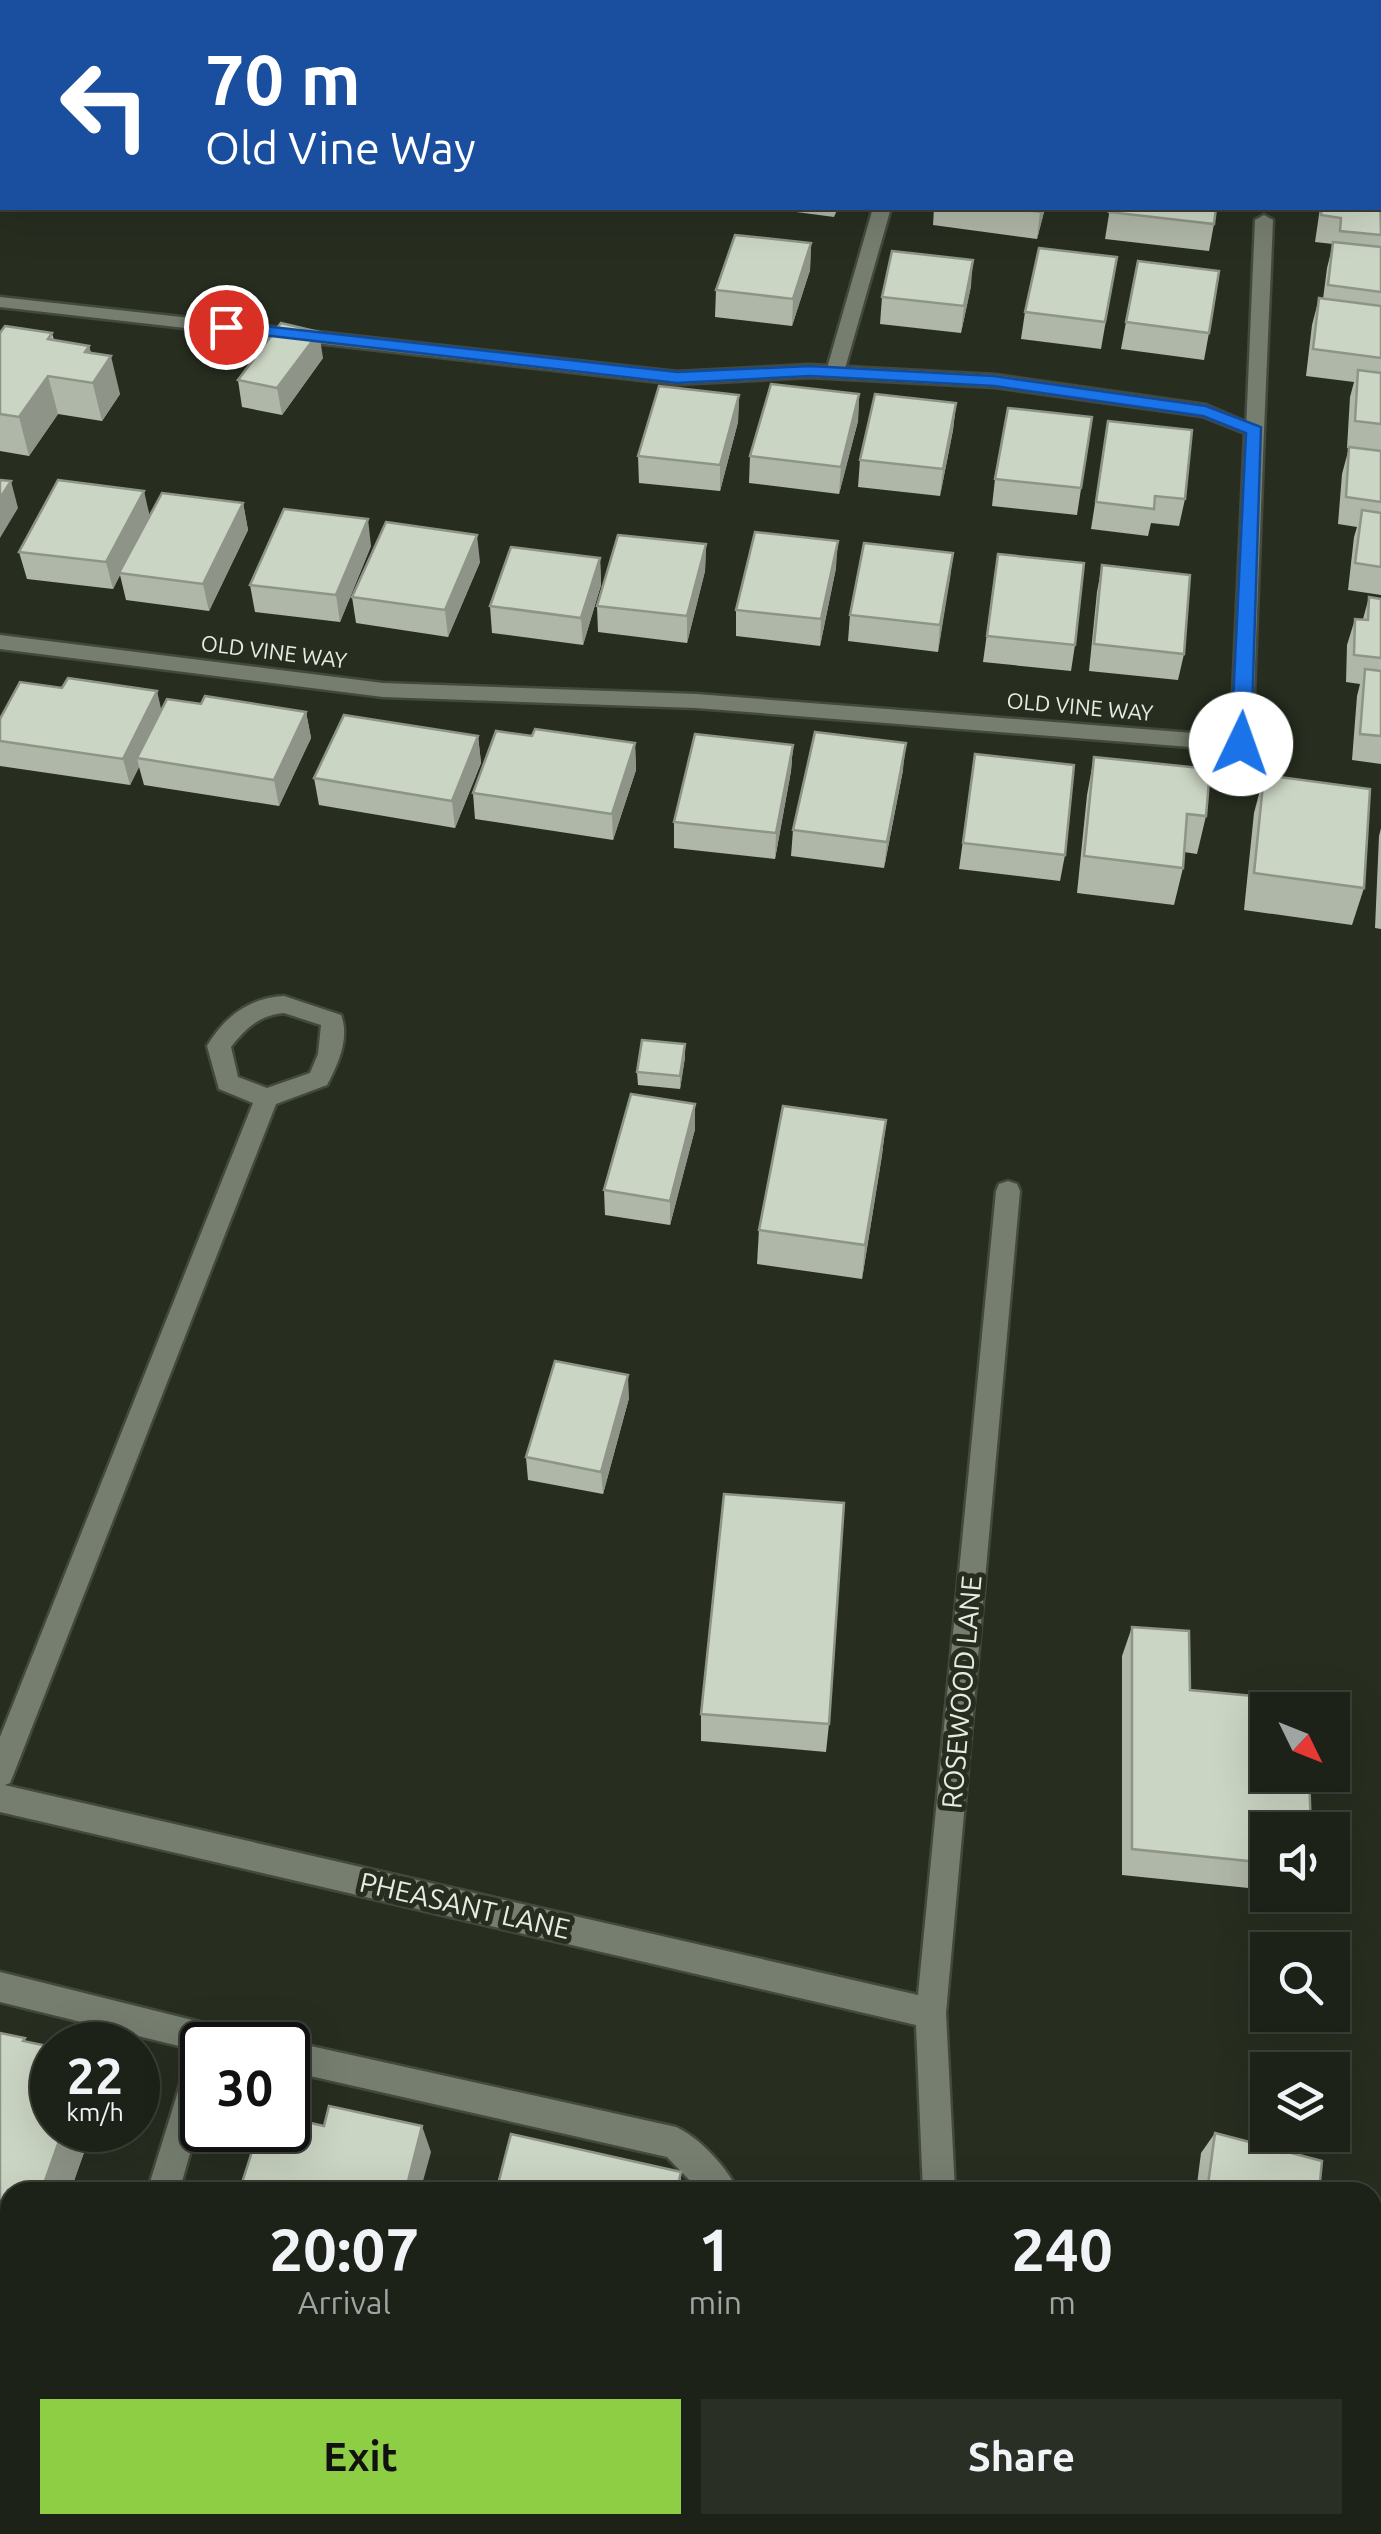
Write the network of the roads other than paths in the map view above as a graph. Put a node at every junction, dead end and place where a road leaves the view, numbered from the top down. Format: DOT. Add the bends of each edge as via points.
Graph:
graph roads {
  1 [pos="881,210"];
  2 [pos="1264,220"];
  3 [pos="0,302"];
  4 [pos="835,372"];
  5 [pos="1255,430"];
  6 [pos="0,642"];
  7 [pos="268,1098"];
  8 [pos="1008,1191"];
  9 [pos="0,1773"];
  10 [pos="0,1798"];
  11 [pos="0,1987"];
  12 [pos="930,2013"];
  13 [pos="180,2037"];
  14 [pos="310,2061"];
  15 [pos="180,2144"];
  16 [pos="167,2182"];
  17 [pos="713,2182"];
  18 [pos="938,2182"];
  1 -- 4 [label="street"];
  2 -- 5 [label="street"];
  3 -- 4 [label="street" via="677,378"];
  4 -- 5 [label="street" via="994,381 1206,411"];
  5 -- 6 [label="street, OLD VINE WAY" via="1241,744 696,701 383,690"];
  7 -- 7 [label="street" via="319,1079 333,1021 306,1006 272,1002 236,1022 220,1046 227,1083"];
  7 -- 9 [label="street"];
  8 -- 12 [label="street, ROSEWOOD LANE"];
  10 -- 12 [label="street, PHEASANT LANE"];
  11 -- 13 [label="street"];
  12 -- 18 [label="street, ROSEWOOD LANE"];
  14 -- 17 [label="street" via="676,2143"];
  15 -- 16 [label="street"];
}
